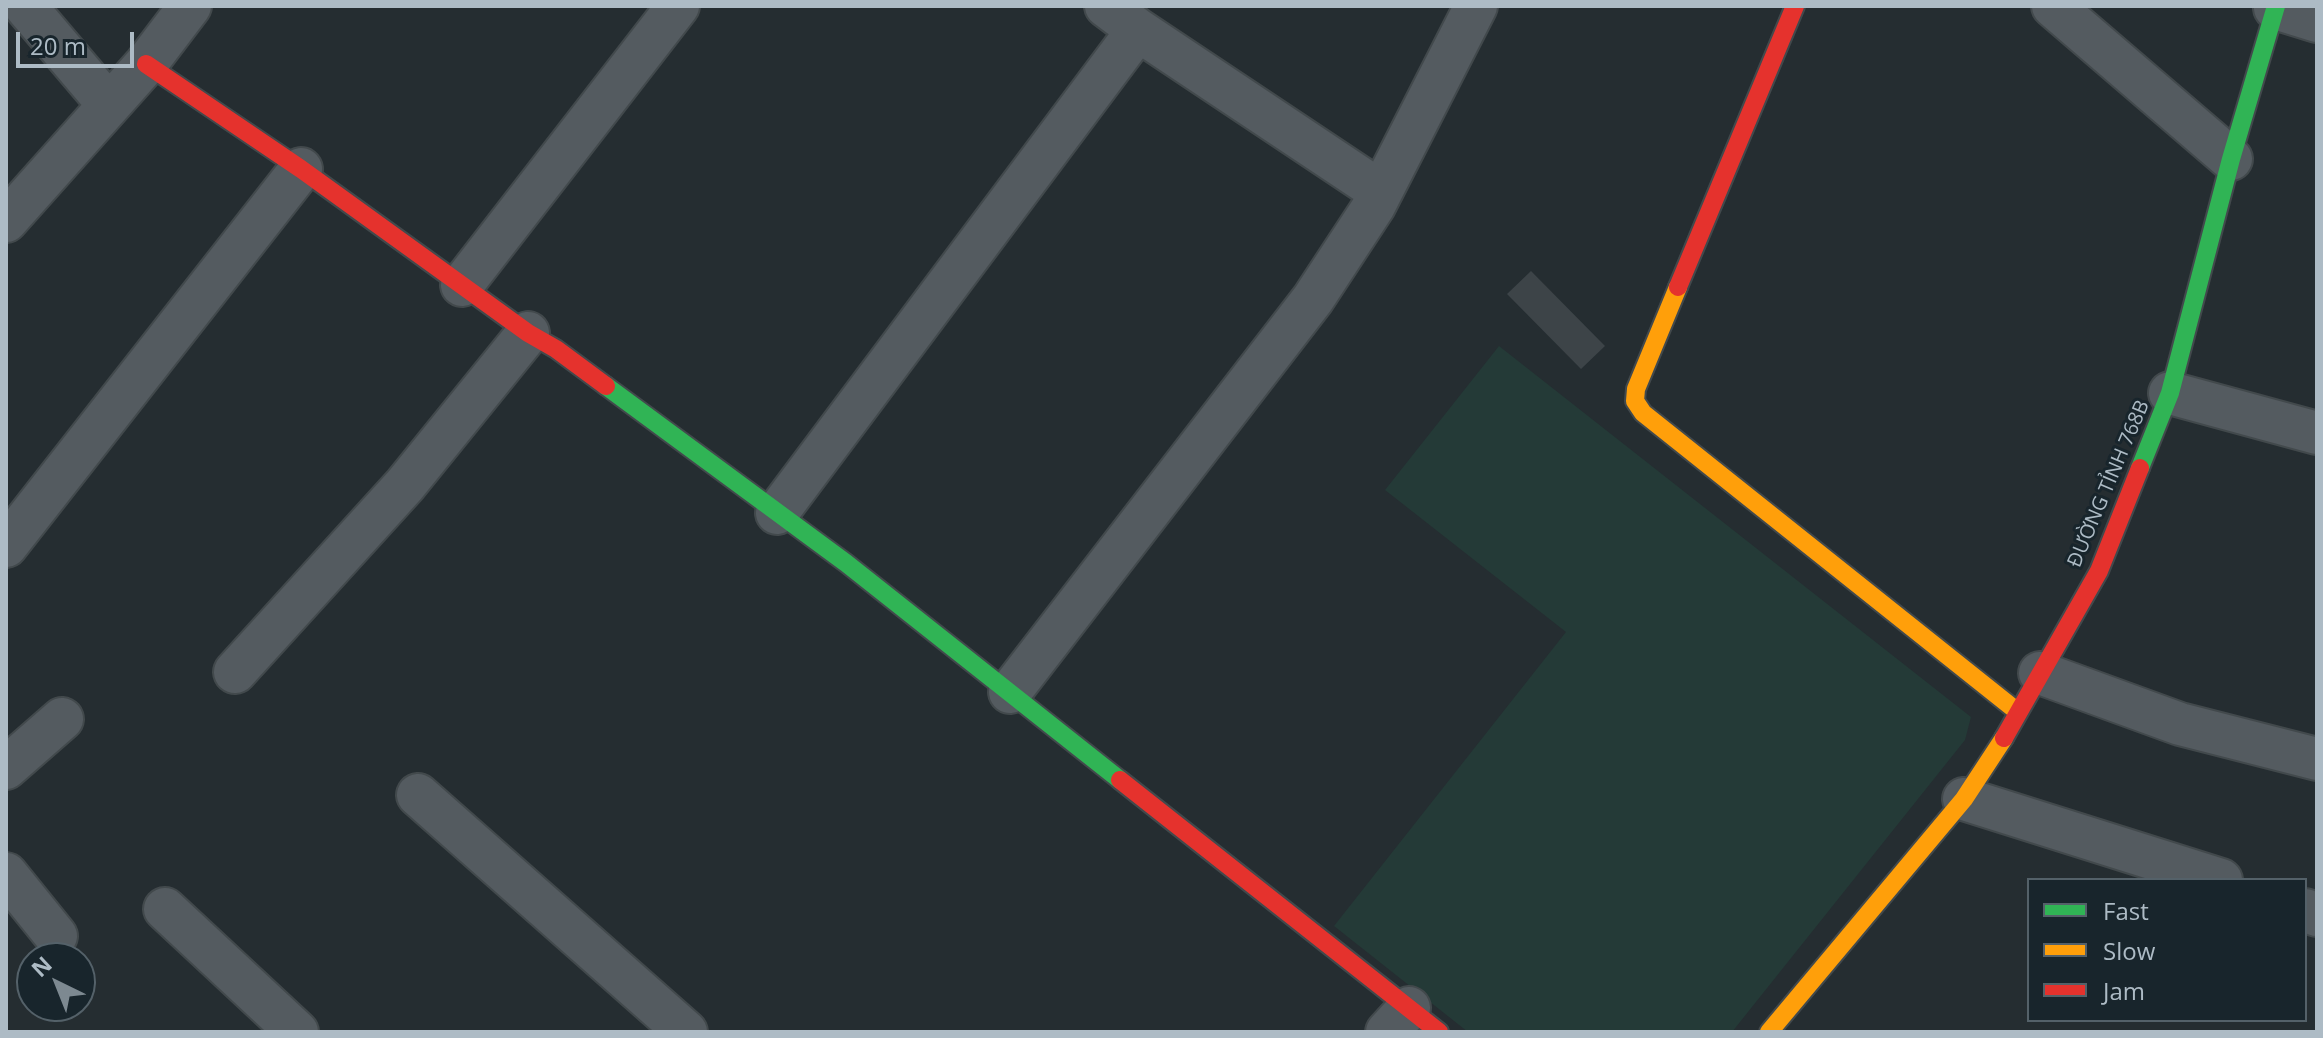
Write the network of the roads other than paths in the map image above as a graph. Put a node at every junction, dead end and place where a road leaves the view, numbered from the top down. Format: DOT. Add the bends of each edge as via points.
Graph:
graph roads {
  1 [pos="25,6"];
  2 [pos="190,6"];
  3 [pos="678,6"];
  4 [pos="1476,6"];
  5 [pos="1795,6"];
  6 [pos="2053,6"];
  7 [pos="2275,7"];
  8 [pos="1122,18"];
  9 [pos="2317,21"];
  10 [pos="146,64"];
  11 [pos="109,105"];
  12 [pos="2231,159"];
  13 [pos="301,169"];
  14 [pos="1381,192"];
  15 [pos="8,213"];
  16 [pos="462,285"];
  17 [pos="528,333"];
  18 [pos="2170,393"];
  19 [pos="2317,433"];
  20 [pos="777,513"];
  21 [pos="6,546"];
  22 [pos="235,672"];
  23 [pos="2040,673"];
  24 [pos="1010,692"];
  25 [pos="2018,712"];
  26 [pos="62,719"];
  27 [pos="2317,759"];
  28 [pos="6,768"];
  29 [pos="418,795"];
  30 [pos="1964,799"];
  31 [pos="6,874"];
  32 [pos="2215,878"];
  33 [pos="165,909"];
  34 [pos="56,936"];
  35 [pos="1412,1024"];
  36 [pos="297,1032"];
  37 [pos="686,1032"];
  38 [pos="1769,1032"];
  1 -- 11 [label="street"];
  2 -- 10 [label="street"];
  3 -- 16 [label="street"];
  4 -- 14 [label="street"];
  5 -- 25 [label="street" via="1635,401 1643,413"];
  6 -- 12 [label="street"];
  7 -- 9 [label="street"];
  7 -- 12 [label="street, ĐƯỜNG TỈNH 768B"];
  8 -- 14 [label="street"];
  8 -- 20 [label="street"];
  10 -- 11 [label="street"];
  10 -- 13 [label="street"];
  11 -- 15 [label="street"];
  12 -- 18 [label="street, ĐƯỜNG TỈNH 768B"];
  13 -- 16 [label="street"];
  13 -- 21 [label="street"];
  14 -- 24 [label="street" via="1313,299"];
  16 -- 17 [label="street"];
  17 -- 20 [label="street"];
  17 -- 22 [label="street" via="405,485"];
  18 -- 19 [label="street"];
  18 -- 23 [label="street, ĐƯỜNG TỈNH 768B" via="2099,571"];
  20 -- 24 [label="street"];
  23 -- 25 [label="street, ĐƯỜNG TỈNH 768B"];
  23 -- 27 [label="street" via="2180,724"];
  24 -- 35 [label="street"];
  25 -- 30 [label="street, ĐƯỜNG TỈNH 768B"];
  26 -- 28 [label="street"];
  29 -- 37 [label="street"];
  30 -- 32 [label="street"];
  30 -- 38 [label="street, ĐƯỜNG TỈNH 768B"];
  31 -- 34 [label="street"];
  33 -- 36 [label="street"];
}
